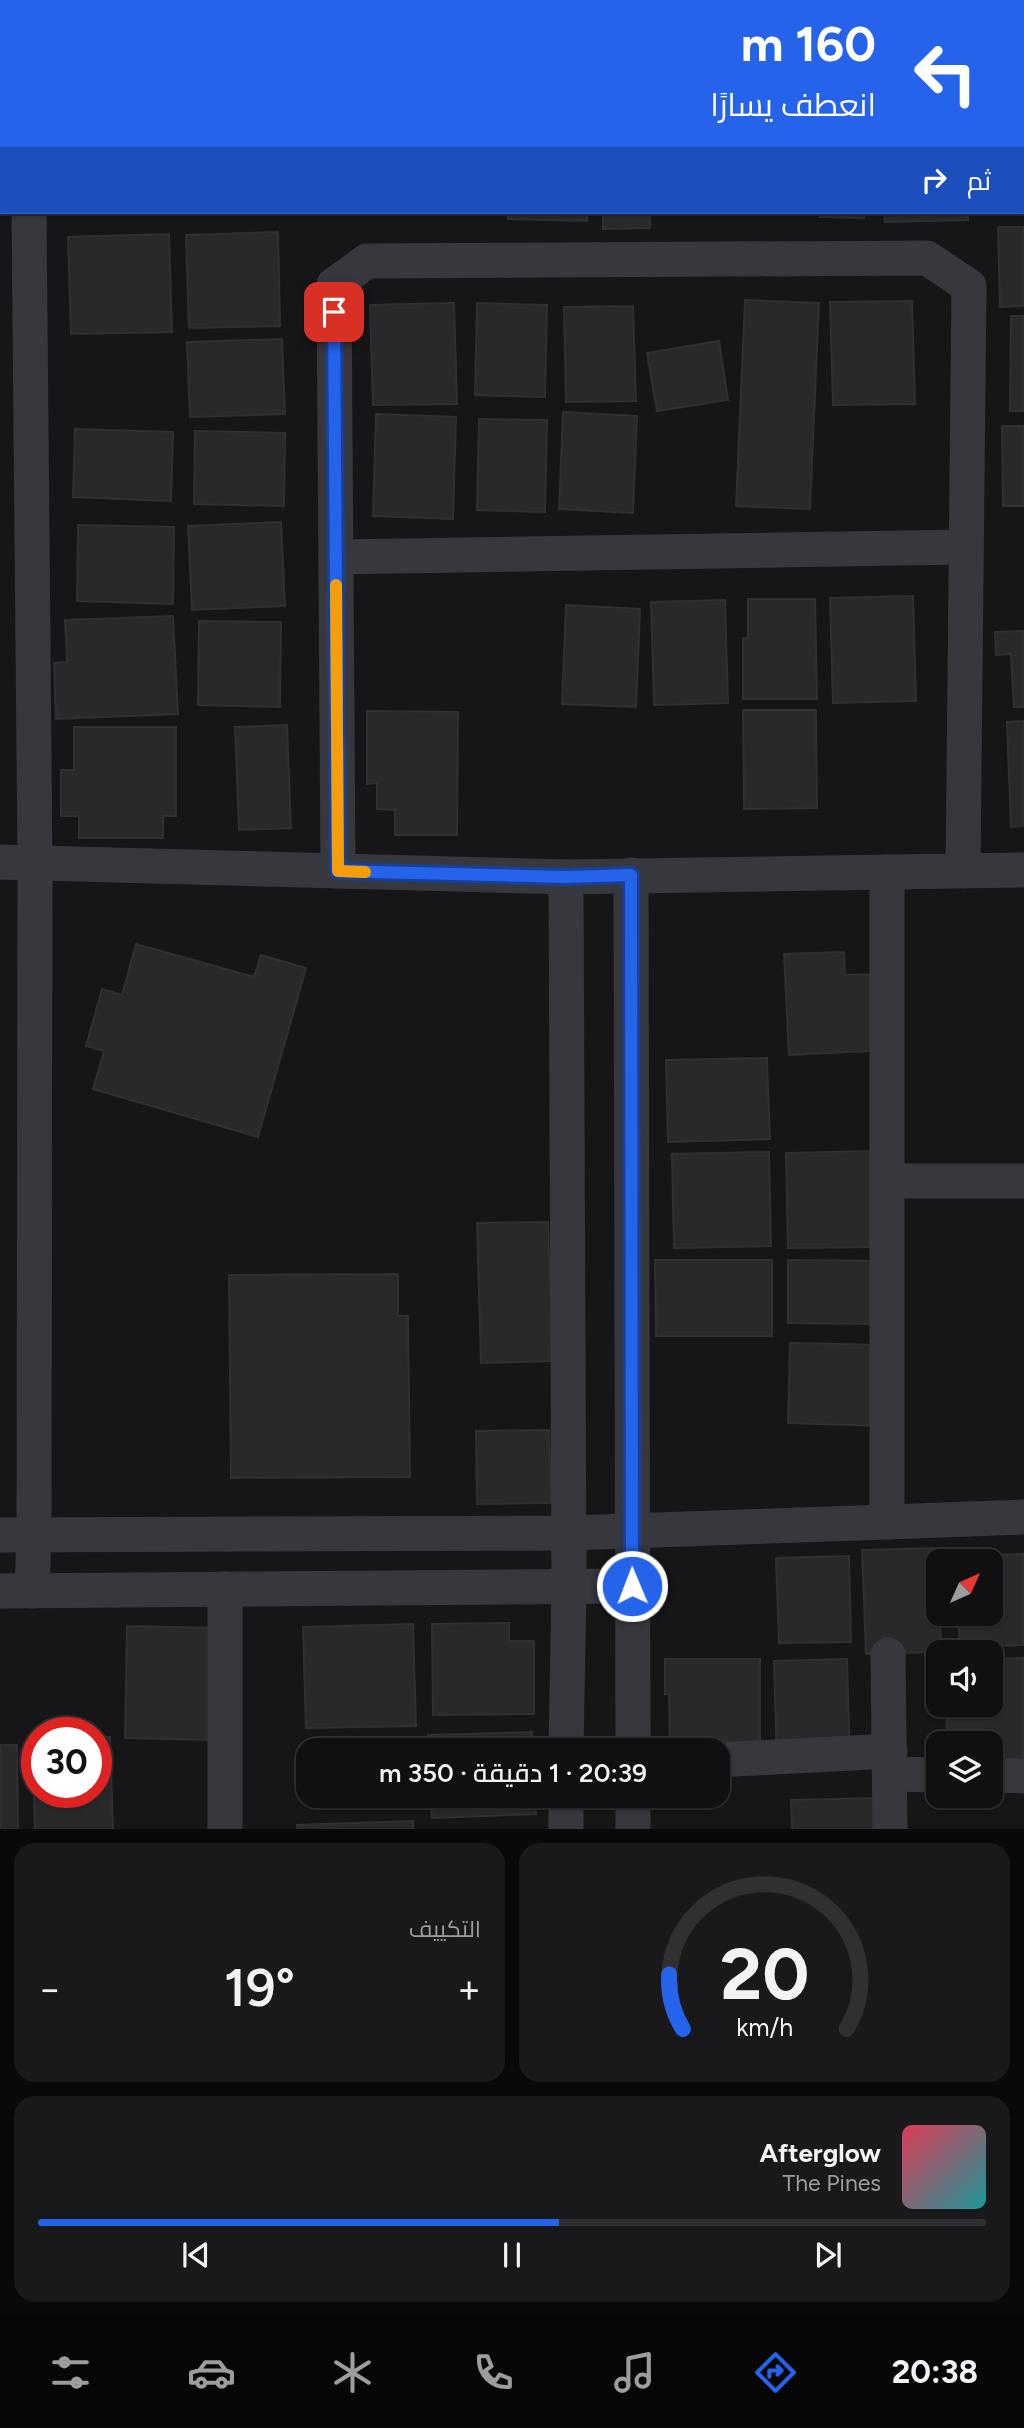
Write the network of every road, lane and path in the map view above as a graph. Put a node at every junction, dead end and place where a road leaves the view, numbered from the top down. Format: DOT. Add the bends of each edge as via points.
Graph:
graph roads {
  1 [pos="29,214"];
  2 [pos="966,547"];
  3 [pos="336,557"];
  4 [pos="0,862"];
  5 [pos="35,863"];
  6 [pos="1024,870"];
  7 [pos="338,871"];
  8 [pos="963,871"];
  9 [pos="887,872"];
  10 [pos="631,875"];
  11 [pos="566,877"];
  12 [pos="888,1181"];
  13 [pos="1024,1181"];
  14 [pos="1024,1517"];
  15 [pos="887,1522"];
  16 [pos="631,1532"];
  17 [pos="568,1534"];
  18 [pos="17,1535"];
  19 [pos="569,1586"];
  20 [pos="632,1586"];
  21 [pos="225,1590"];
  22 [pos="16,1591"];
  23 [pos="888,1656"];
  24 [pos="566,1738"];
  25 [pos="633,1738"];
  26 [pos="730,1760"];
  27 [pos="890,1763"];
  28 [pos="926,1772"];
  29 [pos="1003,1776"];
  30 [pos="1024,1776"];
  31 [pos="566,1808"];
  32 [pos="633,1808"];
  33 [pos="225,1829"];
  34 [pos="566,1829"];
  35 [pos="633,1829"];
  36 [pos="890,1829"];
  1 -- 5 [label="street"];
  2 -- 3 [label="street"];
  2 -- 3 [label="street" via="969,286 927,258 367,261 334,285"];
  2 -- 8 [label="street"];
  3 -- 7 [label="street"];
  4 -- 5 [label="street"];
  5 -- 7 [label="street"];
  5 -- 18 [label="street"];
  6 -- 8 [label="street"];
  7 -- 11 [label="street"];
  8 -- 9 [label="street"];
  9 -- 10 [label="street"];
  9 -- 12 [label="street"];
  10 -- 11 [label="street"];
  10 -- 16 [label="street"];
  11 -- 17 [label="street"];
  12 -- 13 [label="street"];
  12 -- 15 [label="street"];
  14 -- 15 [label="street"];
  15 -- 16 [label="street"];
  16 -- 17 [label="street"];
  16 -- 20 [label="street"];
  17 -- 18 [label="street"];
  17 -- 19 [label="street"];
  18 -- 22 [label="street"];
  19 -- 20 [label="street"];
  19 -- 21 [label="street"];
  19 -- 24 [label="street"];
  20 -- 25 [label="street"];
  21 -- 22 [label="street"];
  21 -- 33 [label="street"];
  23 -- 27 [label="street"];
  26 -- 27 [label="street"];
  27 -- 28 [label="street"];
  27 -- 36 [label="street"];
  29 -- 30 [label="street"];
  31 -- 34 [label="street"];
  32 -- 35 [label="street"];
}
